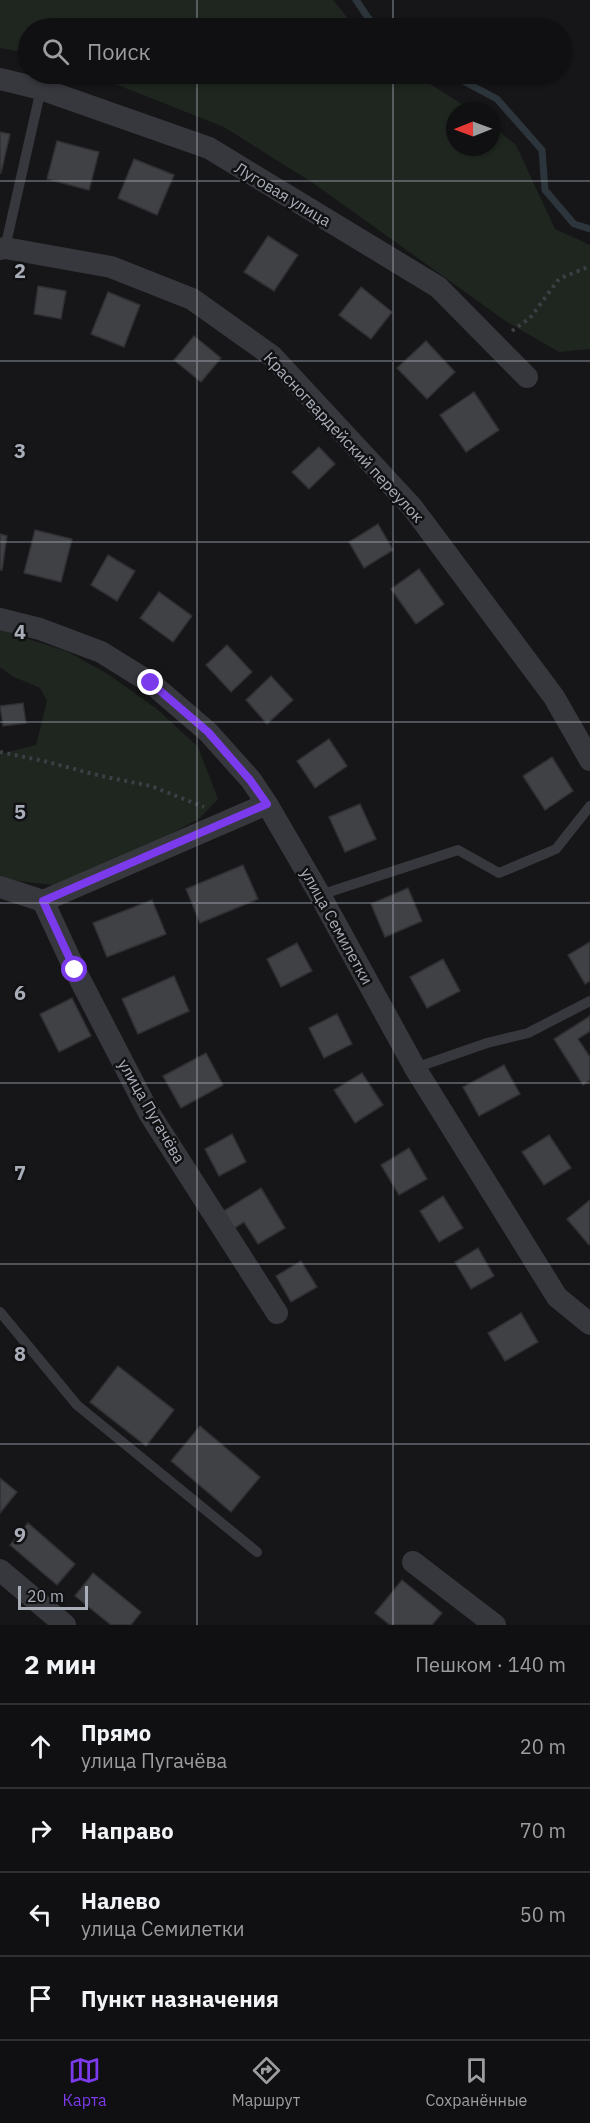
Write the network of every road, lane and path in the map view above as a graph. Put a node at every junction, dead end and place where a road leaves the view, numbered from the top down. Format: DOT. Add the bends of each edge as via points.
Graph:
graph roads {
  1 [pos="0,80"];
  2 [pos="18,84"];
  3 [pos="18,84"];
  4 [pos="41,89"];
  5 [pos="2,248"];
  6 [pos="590,266"];
  7 [pos="485,335"];
  8 [pos="527,377"];
  9 [pos="0,620"];
  10 [pos="0,752"];
  11 [pos="590,760"];
  12 [pos="267,804"];
  13 [pos="590,806"];
  14 [pos="233,819"];
  15 [pos="0,887"];
  16 [pos="321,895"];
  17 [pos="43,901"];
  18 [pos="590,1001"];
  19 [pos="416,1068"];
  20 [pos="0,1312"];
  21 [pos="277,1313"];
  22 [pos="590,1324"];
  23 [pos="256,1552"];
  24 [pos="413,1562"];
  25 [pos="0,1570"];
  26 [pos="65,1625"];
  27 [pos="495,1625"];
  1 -- 2 [label="street, Луговая улица"];
  3 -- 4 [label="street, Луговая улица"];
  4 -- 5 [label="lane"];
  4 -- 7 [label="street, Луговая улица" via="209,148 438,287"];
  5 -- 11 [label="street, Красногвардейский переулок" via="111,267 192,299 272,356 412,507 554,697"];
  6 -- 7 [label="path" via="559,279 530,318 508,334"];
  7 -- 8 [label="street, Луговая улица"];
  9 -- 12 [label="street, улица Семилетки" via="40,629 101,652 151,683 208,732"];
  10 -- 14 [label="path" via="151,786"];
  12 -- 14 [label="street"];
  12 -- 16 [label="street, улица Семилетки"];
  13 -- 16 [label="lane" via="556,849 499,873 458,850"];
  14 -- 17 [label="street"];
  15 -- 17 [label="street"];
  16 -- 19 [label="street, улица Семилетки"];
  17 -- 21 [label="street, улица Пугачёва" via="149,1113"];
  18 -- 19 [label="lane" via="528,1033"];
  19 -- 22 [label="street, улица Семилетки" via="557,1297"];
  20 -- 23 [label="lane" via="77,1405"];
  24 -- 27 [label="street"];
  25 -- 26 [label="street"];
}
